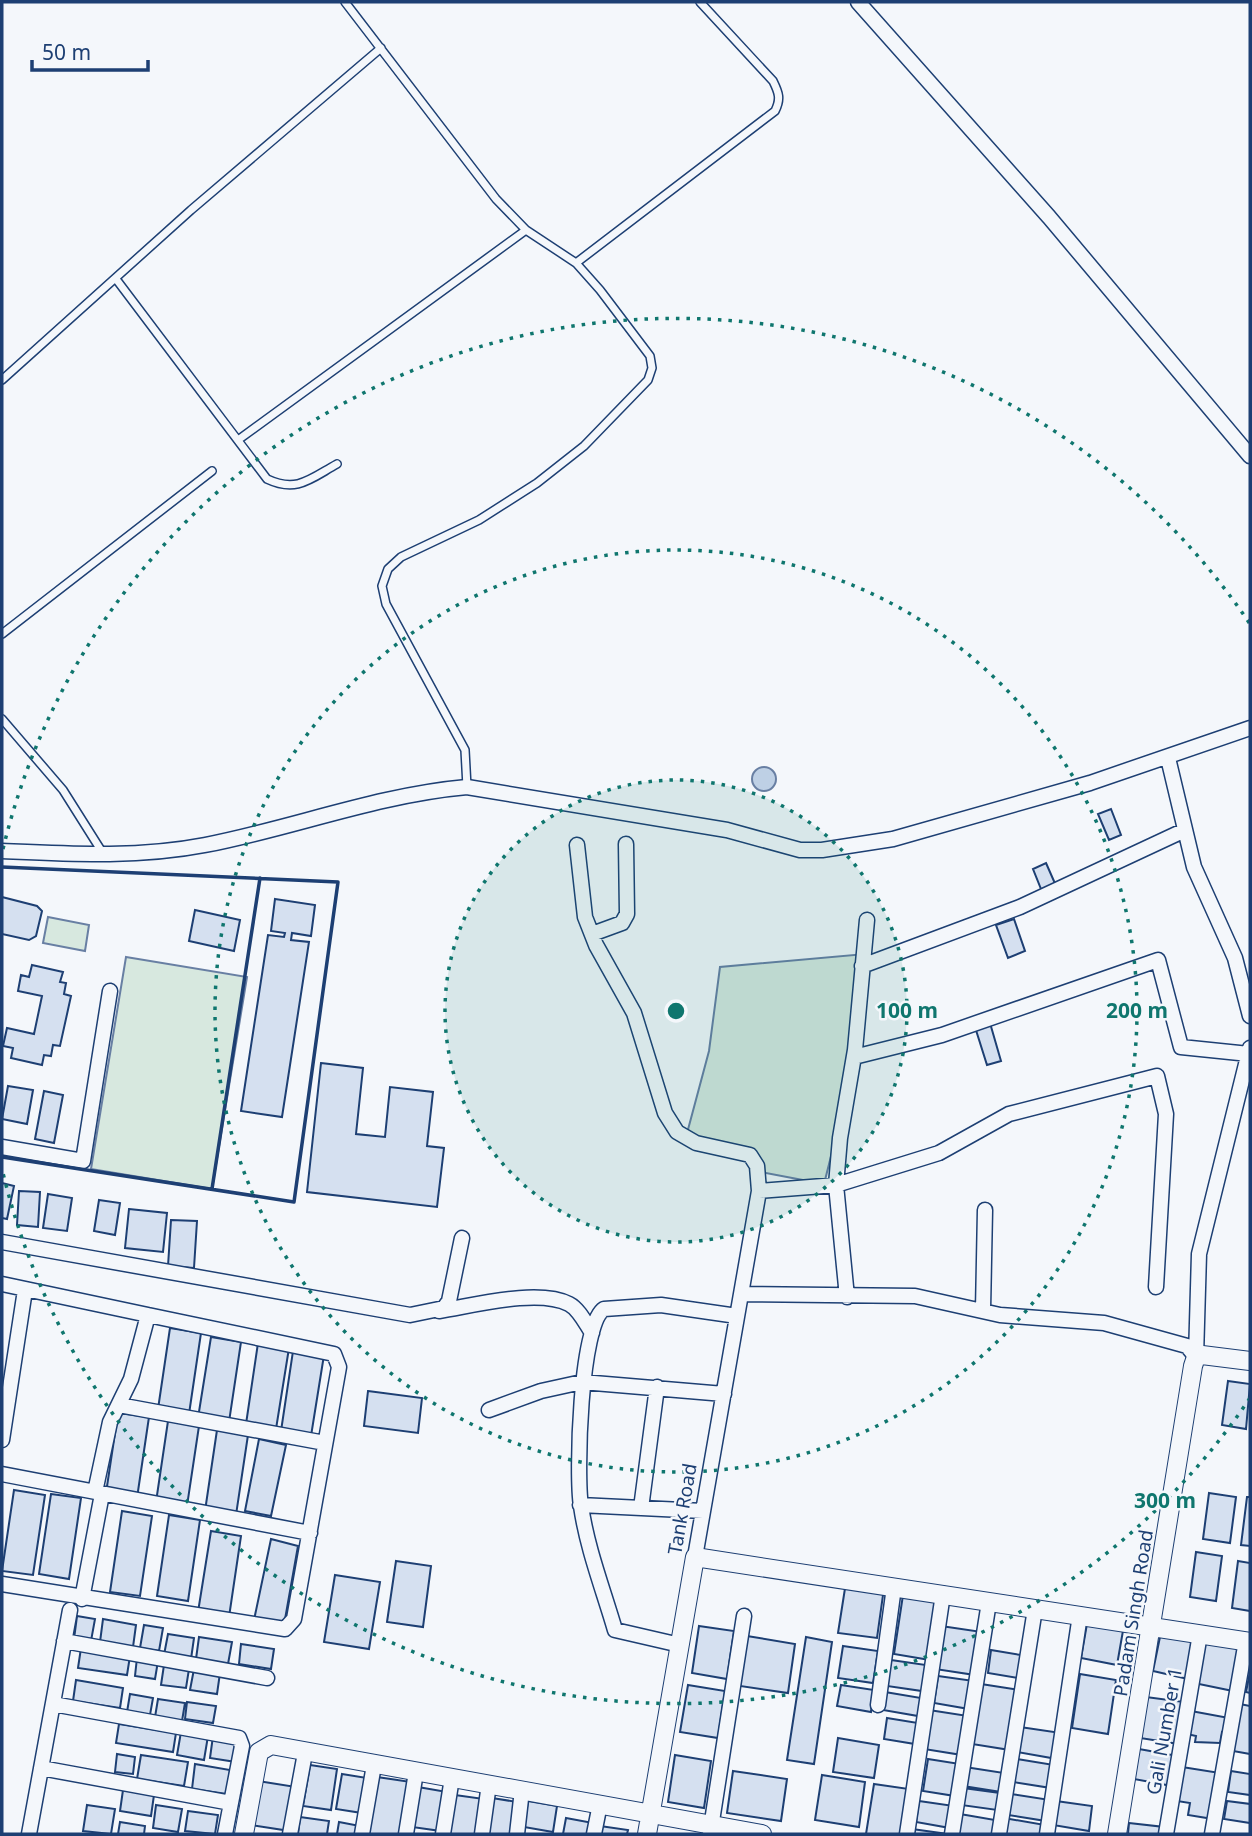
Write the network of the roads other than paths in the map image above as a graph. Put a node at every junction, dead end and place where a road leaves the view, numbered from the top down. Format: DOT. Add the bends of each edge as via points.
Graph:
graph roads {
  1 [pos="345,2"];
  2 [pos="700,2"];
  3 [pos="858,2"];
  4 [pos="381,48"];
  5 [pos="526,230"];
  6 [pos="576,263"];
  7 [pos="116,279"];
  8 [pos="2,380"];
  9 [pos="238,440"];
  10 [pos="1250,456"];
  11 [pos="337,464"];
  12 [pos="212,471"];
  13 [pos="2,634"];
  14 [pos="2,719"];
  15 [pos="1250,728"];
  16 [pos="1168,758"];
  17 [pos="467,787"];
  18 [pos="1185,830"];
  19 [pos="626,844"];
  20 [pos="577,845"];
  21 [pos="2,851"];
  22 [pos="105,855"];
  23 [pos="867,920"];
  24 [pos="592,934"];
  25 [pos="862,967"];
  26 [pos="110,991"];
  27 [pos="1250,1016"];
  28 [pos="1250,1051"];
  29 [pos="854,1057"];
  30 [pos="2,1147"];
  31 [pos="836,1185"];
  32 [pos="759,1191"];
  33 [pos="985,1210"];
  34 [pos="462,1238"];
  35 [pos="2,1242"];
  36 [pos="2,1284"];
  37 [pos="1156,1287"];
  38 [pos="25,1290"];
  39 [pos="741,1294"];
  40 [pos="847,1297"];
  41 [pos="983,1310"];
  42 [pos="430,1312"];
  43 [pos="148,1315"];
  44 [pos="737,1316"];
  45 [pos="592,1333"];
  46 [pos="1196,1357"];
  47 [pos="1250,1360"];
  48 [pos="582,1382"];
  49 [pos="657,1387"];
  50 [pos="724,1394"];
  51 [pos="118,1405"];
  52 [pos="489,1410"];
  53 [pos="2,1440"];
  54 [pos="325,1443"];
  55 [pos="2,1474"];
  56 [pos="98,1493"];
  57 [pos="580,1504"];
  58 [pos="641,1508"];
  59 [pos="703,1511"];
  60 [pos="310,1533"];
  61 [pos="695,1557"];
  62 [pos="2,1584"];
  63 [pos="894,1587"];
  64 [pos="943,1594"];
  65 [pos="82,1599"];
  66 [pos="989,1602"];
  67 [pos="1035,1609"];
  68 [pos="70,1610"];
  69 [pos="1080,1615"];
  70 [pos="744,1616"];
  71 [pos="1153,1626"];
  72 [pos="1200,1634"];
  73 [pos="64,1641"];
  74 [pos="1248,1642"];
  75 [pos="680,1645"];
  76 [pos="267,1678"];
  77 [pos="53,1704"];
  78 [pos="878,1704"];
  79 [pos="305,1753"];
  80 [pos="374,1765"];
  81 [pos="41,1768"];
  82 [pos="416,1772"];
  83 [pos="452,1777"];
  84 [pos="489,1784"];
  85 [pos="522,1790"];
  86 [pos="231,1802"];
  87 [pos="600,1804"];
  88 [pos="650,1813"];
  89 [pos="711,1829"];
  90 [pos="30,1834"];
  91 [pos="225,1834"];
  92 [pos="244,1834"];
  93 [pos="290,1834"];
  94 [pos="362,1834"];
  95 [pos="406,1834"];
  96 [pos="443,1834"];
  97 [pos="482,1834"];
  98 [pos="517,1834"];
  99 [pos="594,1834"];
  100 [pos="647,1834"];
  101 [pos="761,1834"];
  102 [pos="907,1834"];
  103 [pos="952,1834"];
  104 [pos="999,1834"];
  105 [pos="1047,1834"];
  106 [pos="1117,1834"];
  107 [pos="1166,1834"];
  108 [pos="1212,1834"];
  1 -- 4 [label="lane"];
  2 -- 6 [label="lane" via="773,81 779,102 775,110"];
  3 -- 10 [label="street" via="1049,217"];
  4 -- 5 [label="lane" via="496,199"];
  4 -- 7 [label="lane"];
  5 -- 6 [label="lane"];
  5 -- 9 [label="lane"];
  6 -- 17 [label="lane" via="643,344 652,368 648,380 584,446 537,483 480,520 401,557 388,569 382,586 386,604 465,750"];
  7 -- 8 [label="lane"];
  7 -- 9 [label="lane"];
  9 -- 11 [label="lane" via="267,479 284,487 302,484"];
  12 -- 13 [label="lane"];
  14 -- 22 [label="lane" via="63,790"];
  15 -- 16 [label="street"];
  16 -- 17 [label="street" via="893,839 822,850 800,850 727,830"];
  16 -- 18 [label="street"];
  17 -- 22 [label="street" via="378,801 203,846"];
  18 -- 25 [label="street" via="1020,907"];
  18 -- 27 [label="street" via="1194,867 1235,958"];
  19 -- 24 [label="street" via="627,914 622,923"];
  20 -- 24 [label="street" via="579,885"];
  21 -- 22 [label="street"];
  23 -- 25 [label="street"];
  24 -- 32 [label="street" via="634,1013 665,1113 677,1132 696,1143 750,1155 757,1166"];
  25 -- 29 [label="street"];
  26 -- 30 [label="street" via="83,1161"];
  28 -- 29 [label="street" via="1181,1047 1158,960 942,1035"];
  28 -- 46 [label="street" via="1199,1254"];
  29 -- 31 [label="street"];
  31 -- 32 [label="street"];
  31 -- 37 [label="street" via="939,1153 1009,1114 1157,1076 1166,1114"];
  31 -- 40 [label="street"];
  32 -- 39 [label="street, Tank Road"];
  33 -- 41 [label="street"];
  34 -- 42 [label="street" via="452,1296 444,1308"];
  35 -- 42 [label="street" via="410,1315"];
  36 -- 38 [label="street"];
  38 -- 43 [label="street"];
  38 -- 53 [label="street"];
  39 -- 40 [label="street"];
  39 -- 44 [label="street, Tank Road"];
  40 -- 41 [label="street" via="915,1296"];
  41 -- 46 [label="street" via="1117,1326 1187,1346"];
  42 -- 45 [label="street" via="520,1299 561,1301 578,1312"];
  43 -- 51 [label="street" via="131,1379"];
  43 -- 54 [label="street" via="334,1354 339,1367"];
  44 -- 45 [label="street" via="661,1305 604,1309 597,1313"];
  44 -- 50 [label="street, Tank Road"];
  45 -- 48 [label="street"];
  46 -- 47 [label="street" via="1211,1354"];
  46 -- 71 [label="street, Padam Singh Road"];
  48 -- 49 [label="street"];
  48 -- 52 [label="street"];
  48 -- 57 [label="street"];
  49 -- 50 [label="street"];
  49 -- 58 [label="street"];
  50 -- 59 [label="street, Tank Road"];
  51 -- 54 [label="street"];
  51 -- 56 [label="street" via="110,1422"];
  54 -- 60 [label="street"];
  55 -- 56 [label="street"];
  56 -- 60 [label="street"];
  56 -- 65 [label="street"];
  57 -- 58 [label="street"];
  57 -- 75 [label="street" via="615,1630"];
  58 -- 59 [label="street"];
  59 -- 61 [label="street, Tank Road"];
  60 -- 65 [label="street" via="294,1619 285,1629"];
  61 -- 63 [label="street"];
  61 -- 75 [label="street, Tank Road"];
  62 -- 65 [label="street"];
  63 -- 64 [label="street"];
  63 -- 78 [label="street"];
  64 -- 66 [label="street"];
  64 -- 102 [label="street"];
  66 -- 67 [label="street"];
  66 -- 103 [label="street"];
  67 -- 69 [label="street"];
  67 -- 104 [label="street"];
  68 -- 73 [label="street"];
  69 -- 71 [label="street"];
  69 -- 105 [label="street"];
  70 -- 89 [label="street"];
  71 -- 72 [label="street"];
  71 -- 106 [label="street, Padam Singh Road"];
  72 -- 74 [label="street"];
  72 -- 107 [label="street, Gali Number 1"];
  73 -- 76 [label="street"];
  73 -- 77 [label="street"];
  74 -- 108 [label="street"];
  75 -- 88 [label="street, Tank Road"];
  77 -- 81 [label="street"];
  77 -- 86 [label="street" via="239,1738 242,1746"];
  79 -- 80 [label="street"];
  79 -- 92 [label="street" via="271,1745 259,1752"];
  79 -- 93 [label="street"];
  80 -- 82 [label="street"];
  80 -- 94 [label="street"];
  81 -- 86 [label="street"];
  81 -- 90 [label="street"];
  82 -- 83 [label="street"];
  82 -- 95 [label="street"];
  83 -- 84 [label="street"];
  83 -- 96 [label="street"];
  84 -- 85 [label="street"];
  84 -- 97 [label="street"];
  85 -- 87 [label="street"];
  85 -- 98 [label="street"];
  86 -- 91 [label="street"];
  87 -- 88 [label="street"];
  87 -- 99 [label="street"];
  88 -- 89 [label="street"];
  88 -- 100 [label="street, Tank Road"];
  89 -- 101 [label="street"];
}
